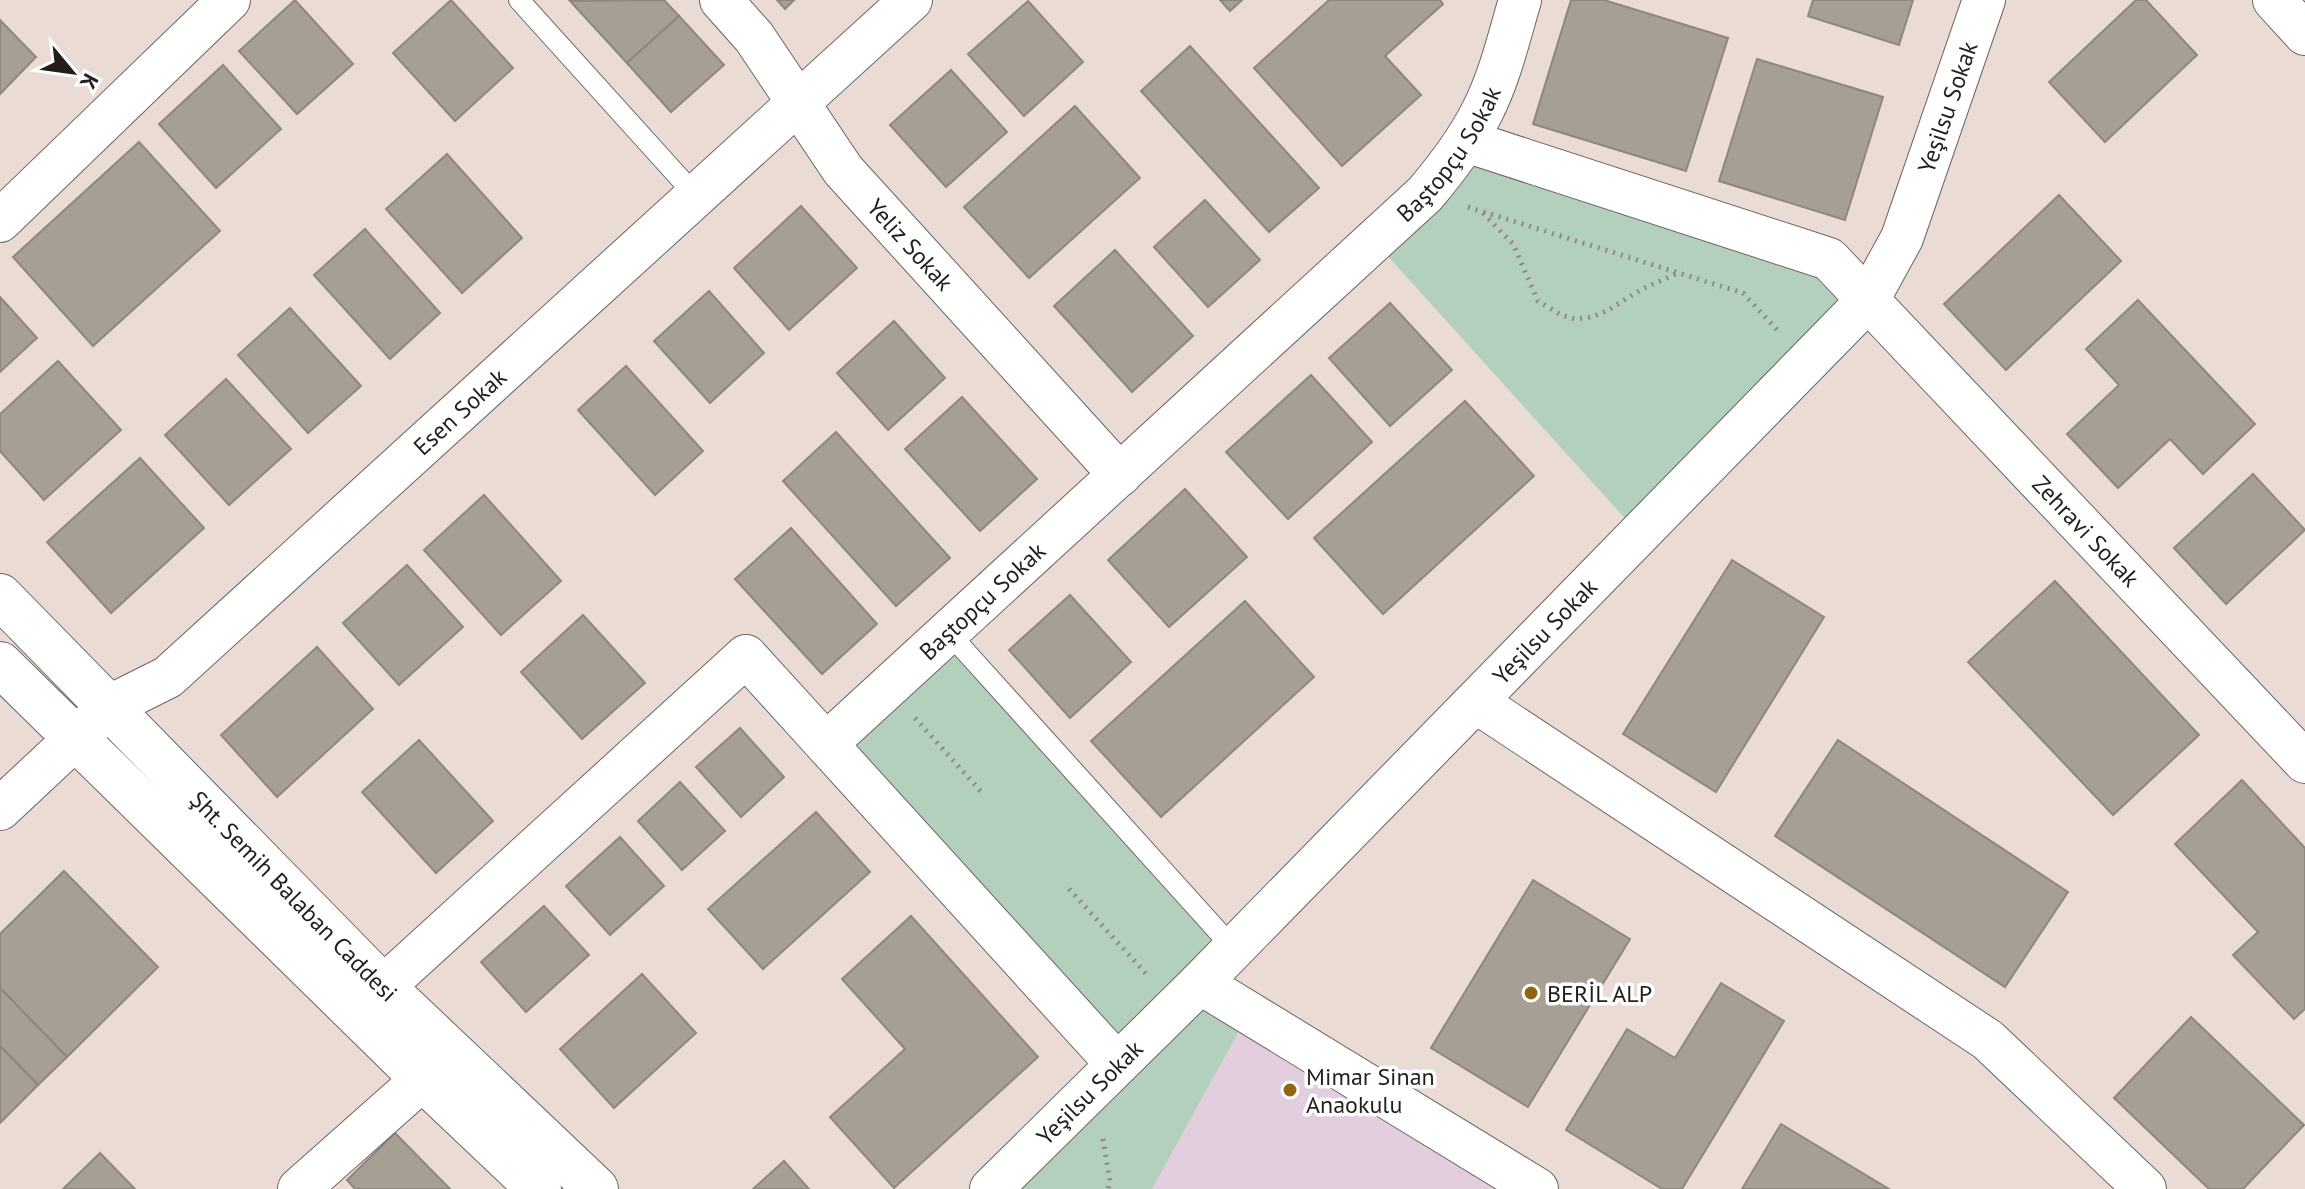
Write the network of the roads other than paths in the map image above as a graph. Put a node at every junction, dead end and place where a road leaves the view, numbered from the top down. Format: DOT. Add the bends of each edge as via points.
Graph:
graph roads {
  1 [pos="229,0"];
  2 [pos="519,0"];
  3 [pos="721,0"];
  4 [pos="911,0"];
  5 [pos="1520,0"];
  6 [pos="1984,0"];
  7 [pos="2274,0"];
  8 [pos="2305,34"];
  9 [pos="798,103"];
  10 [pos="1466,141"];
  11 [pos="696,196"];
  12 [pos="0,221"];
  13 [pos="1868,300"];
  14 [pos="1120,475"];
  15 [pos="0,596"];
  16 [pos="948,632"];
  17 [pos="0,664"];
  18 [pos="1476,702"];
  19 [pos="110,706"];
  20 [pos="76,738"];
  21 [pos="826,744"];
  22 [pos="2305,762"];
  23 [pos="0,809"];
  24 [pos="1234,949"];
  25 [pos="383,987"];
  26 [pos="1188,995"];
  27 [pos="1117,1064"];
  28 [pos="423,1079"];
  29 [pos="312,1185"];
  30 [pos="539,1189"];
  31 [pos="596,1189"];
  32 [pos="991,1189"];
  33 [pos="1537,1189"];
  34 [pos="2145,1189"];
  1 -- 12 [label="street"];
  2 -- 11 [label="lane"];
  3 -- 9 [label="street, Yeliz Sokak" via="754,37"];
  4 -- 9 [label="street, Esen Sokak"];
  5 -- 10 [label="street, Baştopçu Sokak" via="1496,79"];
  6 -- 13 [label="street, Yeşilsu Sokak" via="1902,238"];
  7 -- 8 [label="street"];
  9 -- 11 [label="street, Esen Sokak"];
  9 -- 14 [label="street, Yeliz Sokak" via="843,170"];
  10 -- 13 [label="street, Zehravi Sokak" via="1829,259"];
  10 -- 14 [label="street, Baştopçu Sokak" via="1425,194"];
  11 -- 19 [label="street, Esen Sokak" via="168,677"];
  13 -- 18 [label="street, Yeşilsu Sokak"];
  13 -- 22 [label="street, Zehravi Sokak"];
  14 -- 16 [label="street, Baştopçu Sokak"];
  15 -- 19 [label="street, Şht. Semih Balaban Caddesi"];
  16 -- 21 [label="street, Baştopçu Sokak"];
  16 -- 24 [label="lane"];
  17 -- 20 [label="street, Şht. Semih Balaban Caddesi"];
  18 -- 24 [label="street, Yeşilsu Sokak"];
  18 -- 34 [label="street" via="1988,1040"];
  19 -- 20 [label="street, Esen Sokak"];
  19 -- 25 [label="street, Şht. Semih Balaban Caddesi"];
  20 -- 23 [label="street, Esen Sokak"];
  20 -- 28 [label="street, Şht. Semih Balaban Caddesi"];
  21 -- 25 [label="street" via="746,656"];
  21 -- 27 [label="street"];
  24 -- 26 [label="street, Yeşilsu Sokak"];
  25 -- 31 [label="street, Şht. Semih Balaban Caddesi"];
  26 -- 27 [label="street, Yeşilsu Sokak"];
  26 -- 33 [label="street"];
  27 -- 32 [label="street, Yeşilsu Sokak"];
  28 -- 29 [label="street"];
  28 -- 30 [label="street, Şht. Semih Balaban Caddesi"];
}
